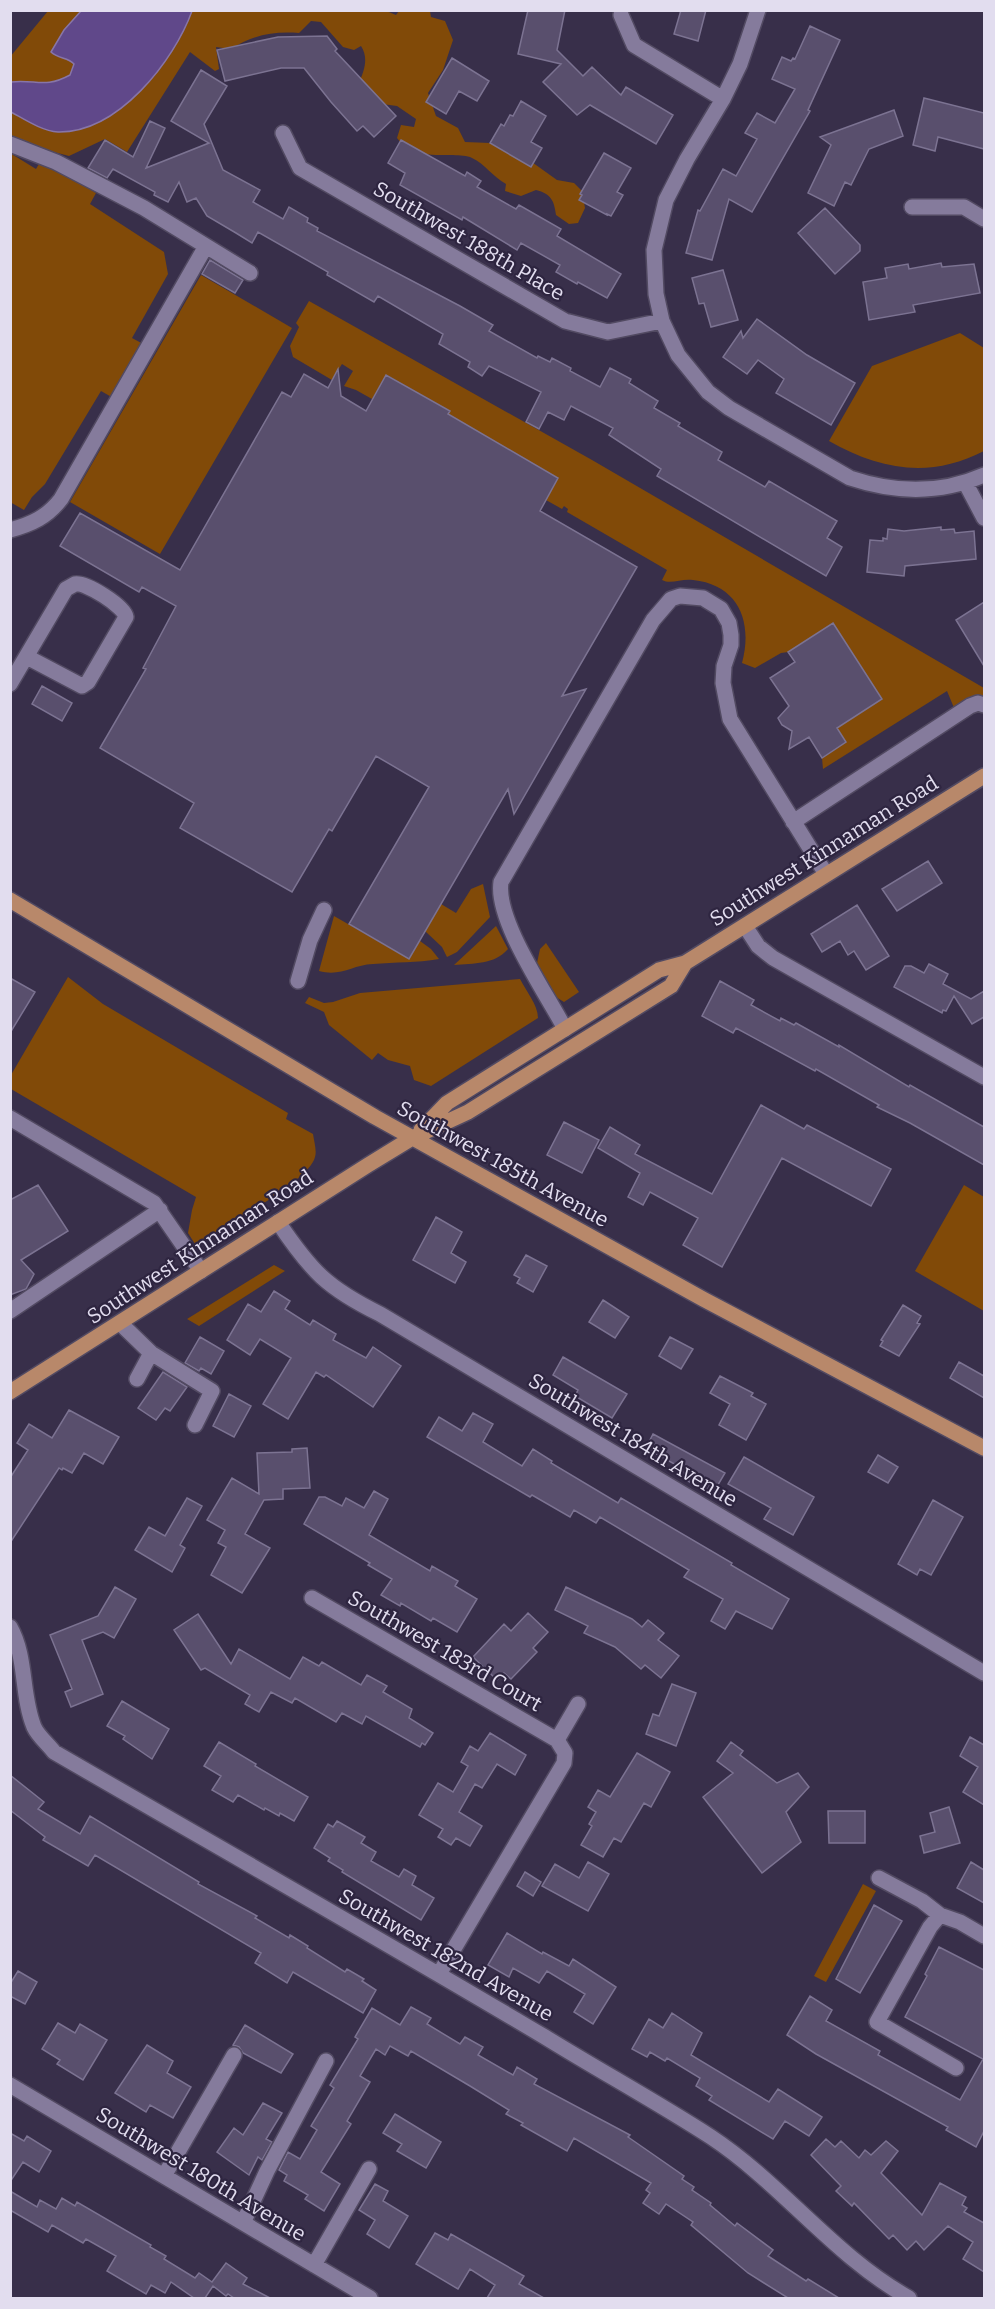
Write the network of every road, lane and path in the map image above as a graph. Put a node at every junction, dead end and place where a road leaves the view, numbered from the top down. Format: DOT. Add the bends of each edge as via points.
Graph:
graph roads {
  1 [pos="758,10"];
  2 [pos="621,15"];
  3 [pos="723,99"];
  4 [pos="283,133"];
  5 [pos="10,144"];
  6 [pos="912,207"];
  7 [pos="984,219"];
  8 [pos="206,246"];
  9 [pos="250,273"];
  10 [pos="662,321"];
  11 [pos="984,475"];
  12 [pos="965,483"];
  13 [pos="984,518"];
  14 [pos="10,530"];
  15 [pos="27,657"];
  16 [pos="10,684"];
  17 [pos="984,705"];
  18 [pos="984,776"];
  19 [pos="793,822"];
  20 [pos="826,874"];
  21 [pos="10,900"];
  22 [pos="324,910"];
  23 [pos="745,926"];
  24 [pos="685,963"];
  25 [pos="298,981"];
  26 [pos="565,1029"];
  27 [pos="984,1077"];
  28 [pos="10,1118"];
  29 [pos="412,1138"];
  30 [pos="160,1210"];
  31 [pos="278,1222"];
  32 [pos="201,1271"];
  33 [pos="10,1311"];
  34 [pos="120,1323"];
  35 [pos="151,1353"];
  36 [pos="137,1378"];
  37 [pos="10,1392"];
  38 [pos="195,1425"];
  39 [pos="984,1448"];
  40 [pos="312,1598"];
  41 [pos="10,1627"];
  42 [pos="984,1673"];
  43 [pos="578,1704"];
  44 [pos="557,1740"];
  45 [pos="879,1878"];
  46 [pos="940,1915"];
  47 [pos="984,1936"];
  48 [pos="439,1974"];
  49 [pos="234,2055"];
  50 [pos="326,2061"];
  51 [pos="956,2068"];
  52 [pos="10,2085"];
  53 [pos="369,2169"];
  54 [pos="164,2176"];
  55 [pos="243,2223"];
  56 [pos="314,2265"];
  57 [pos="899,2296"];
  58 [pos="370,2298"];
  1 -- 3 [label="street" via="740,64"];
  2 -- 3 [label="street" via="634,45"];
  3 -- 10 [label="street" via="666,200 657,232 656,294"];
  4 -- 10 [label="street, Southwest 188th Place" via="300,168 565,321 608,332"];
  5 -- 8 [label="street" via="56,162"];
  6 -- 7 [label="street" via="964,207"];
  8 -- 9 [label="street"];
  8 -- 14 [label="street" via="61,499 42,518"];
  10 -- 12 [label="street" via="678,355 708,392 829,467 869,484 911,490"];
  11 -- 12 [label="street"];
  12 -- 13 [label="street"];
  15 -- 15 [label="street" via="82,686 123,623 125,612 83,585 74,584 66,589"];
  15 -- 16 [label="street"];
  17 -- 19 [label="street" via="970,706"];
  18 -- 20 [label="main road, Southwest Kinnaman Road"];
  19 -- 20 [label="street"];
  19 -- 26 [label="street" via="730,719 723,683 731,645 729,623 721,609 704,598 671,599 662,607 504,876 500,892 520,946"];
  20 -- 23 [label="main road, Southwest Kinnaman Road"];
  21 -- 29 [label="main road, Southwest 185th Avenue"];
  22 -- 25 [label="street"];
  23 -- 24 [label="main road, Southwest Kinnaman Road"];
  23 -- 27 [label="street" via="773,958"];
  24 -- 26 [label="main road, Southwest Kinnaman Road" via="659,970"];
  24 -- 29 [label="main road, Southwest Kinnaman Road" via="671,986 468,1112"];
  26 -- 29 [label="main road, Southwest Kinnaman Road" via="447,1103"];
  28 -- 30 [label="street"];
  29 -- 31 [label="main road, Southwest Kinnaman Road"];
  29 -- 39 [label="main road, Southwest 185th Avenue"];
  30 -- 32 [label="street"];
  30 -- 33 [label="street"];
  31 -- 32 [label="main road, Southwest Kinnaman Road"];
  31 -- 42 [label="street, Southwest 184th Avenue" via="305,1262 332,1287"];
  32 -- 34 [label="main road, Southwest Kinnaman Road"];
  34 -- 35 [label="street"];
  34 -- 37 [label="main road, Southwest Kinnaman Road"];
  35 -- 36 [label="street"];
  35 -- 38 [label="street" via="212,1391"];
  40 -- 44 [label="street, Southwest 183rd Court"];
  41 -- 48 [label="street, Southwest 182nd Avenue" via="19,1649 35,1729 54,1752"];
  43 -- 44 [label="street"];
  44 -- 48 [label="street" via="565,1753 564,1763"];
  45 -- 46 [label="street"];
  46 -- 47 [label="street"];
  46 -- 51 [label="street" via="877,2022"];
  48 -- 57 [label="street, Southwest 182nd Avenue" via="713,2138"];
  49 -- 54 [label="street"];
  50 -- 55 [label="street"];
  52 -- 54 [label="street, Southwest 180th Avenue"];
  53 -- 56 [label="street"];
  54 -- 55 [label="street, Southwest 180th Avenue"];
  55 -- 56 [label="street, Southwest 180th Avenue"];
  56 -- 58 [label="street, Southwest 180th Avenue"];
}
